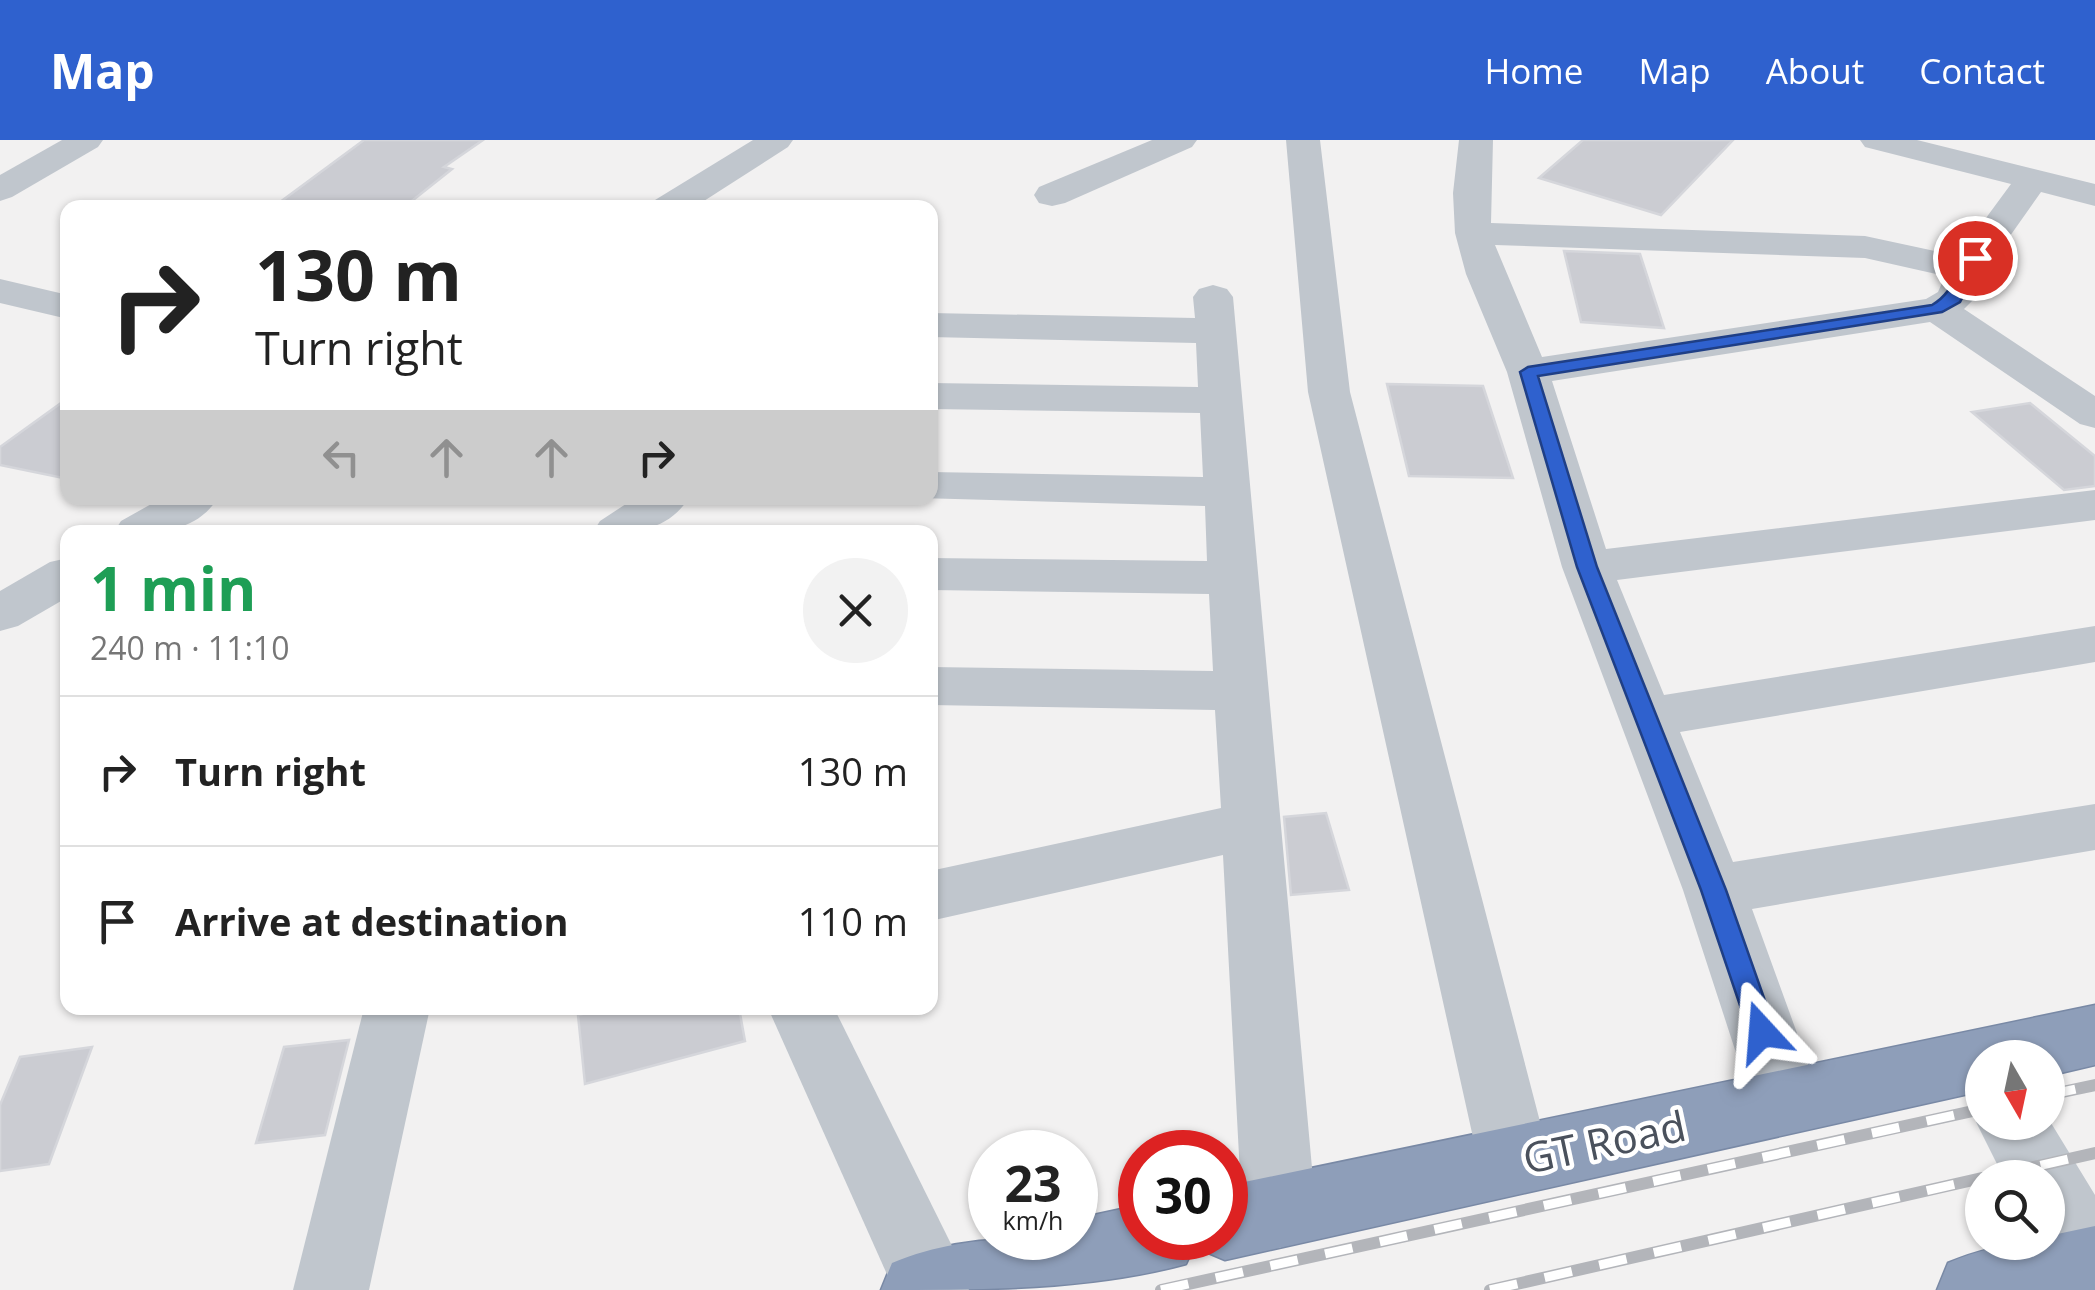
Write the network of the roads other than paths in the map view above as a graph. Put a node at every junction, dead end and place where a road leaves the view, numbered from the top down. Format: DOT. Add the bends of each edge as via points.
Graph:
graph roads {
  1 [pos="86,140"];
  2 [pos="776,140"];
  3 [pos="1180,140"];
  4 [pos="1303,140"];
  5 [pos="1476,140"];
  6 [pos="1877,140"];
  7 [pos="0,190"];
  8 [pos="2024,191"];
  9 [pos="1052,195"];
  10 [pos="2095,195"];
  11 [pos="681,200"];
  12 [pos="1474,233"];
  13 [pos="1967,270"];
  14 [pos="0,291"];
  15 [pos="60,305"];
  16 [pos="1936,309"];
  17 [pos="938,325"];
  18 [pos="1528,372"];
  19 [pos="938,396"];
  20 [pos="1221,400"];
  21 [pos="2095,415"];
  22 [pos="938,486"];
  23 [pos="1227,492"];
  24 [pos="184,505"];
  25 [pos="656,505"];
  26 [pos="2095,505"];
  27 [pos="154,525"];
  28 [pos="628,525"];
  29 [pos="1587,567"];
  30 [pos="938,574"];
  31 [pos="1234,578"];
  32 [pos="60,579"];
  33 [pos="0,614"];
  34 [pos="2095,644"];
  35 [pos="938,686"];
  36 [pos="1241,691"];
  37 [pos="1646,718"];
  38 [pos="1251,825"];
  39 [pos="2095,827"];
  40 [pos="1714,890"];
  41 [pos="938,894"];
  42 [pos="396,1015"];
  43 [pos="803,1015"];
  44 [pos="2095,1036"];
  45 [pos="2065,1043"];
  46 [pos="1965,1067"];
  47 [pos="1787,1102"];
  48 [pos="1514,1160"];
  49 [pos="2065,1214"];
  50 [pos="1252,1218"];
  51 [pos="1118,1247"];
  52 [pos="2095,1264"];
  53 [pos="925,1289"];
  54 [pos="332,1290"];
  55 [pos="1975,1290"];
  1 -- 7 [label="street"];
  2 -- 11 [label="street"];
  3 -- 9 [label="street"];
  4 -- 48 [label="street" via="1329,392"];
  5 -- 12 [label="street"];
  6 -- 10 [label="street"];
  8 -- 13 [label="street"];
  12 -- 13 [label="street" via="1865,248"];
  12 -- 18 [label="street"];
  13 -- 16 [label="street" via="1954,299"];
  14 -- 15 [label="street"];
  16 -- 18 [label="street"];
  16 -- 21 [label="street"];
  17 -- 20 [label="street" via="1214,314"];
  18 -- 29 [label="street"];
  19 -- 20 [label="street"];
  20 -- 23 [label="street"];
  22 -- 23 [label="street"];
  23 -- 31 [label="street"];
  24 -- 27 [label="street"];
  25 -- 28 [label="street"];
  26 -- 29 [label="street"];
  29 -- 37 [label="street"];
  30 -- 31 [label="street"];
  31 -- 36 [label="street"];
  32 -- 33 [label="street"];
  34 -- 37 [label="street"];
  35 -- 36 [label="street"];
  36 -- 38 [label="street"];
  37 -- 40 [label="street"];
  38 -- 41 [label="street"];
  38 -- 50 [label="street"];
  39 -- 40 [label="street"];
  40 -- 47 [label="street"];
  42 -- 54 [label="street"];
  43 -- 53 [label="street"];
  44 -- 45 [label="highway, GT Road"];
  46 -- 47 [label="highway, GT Road"];
  47 -- 48 [label="highway, GT Road"];
  48 -- 50 [label="highway, GT Road"];
  49 -- 52 [label="street"];
  51 -- 53 [label="highway"];
  52 -- 55 [label="highway"];
}
